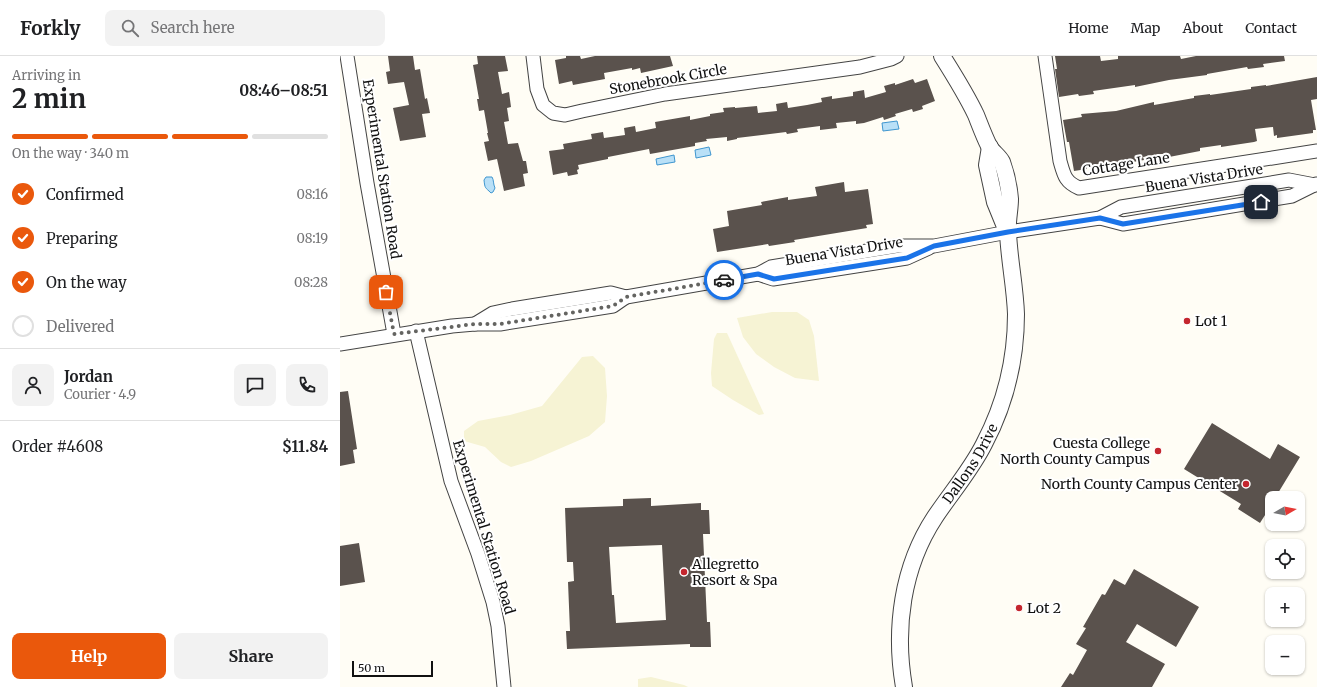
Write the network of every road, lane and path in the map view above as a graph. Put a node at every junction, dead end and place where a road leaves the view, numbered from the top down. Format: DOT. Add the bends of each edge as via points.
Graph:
graph roads {
  1 [pos="347,56"];
  2 [pos="533,56"];
  3 [pos="897,56"];
  4 [pos="942,56"];
  5 [pos="1045,56"];
  6 [pos="1317,150"];
  7 [pos="1316,184"];
  8 [pos="1100,218"];
  9 [pos="1008,232"];
  10 [pos="416,331"];
  11 [pos="394,334"];
  12 [pos="340,344"];
  13 [pos="504,687"];
  14 [pos="904,687"];
  1 -- 11 [label="street, Experimental Station Road"];
  2 -- 3 [label="street, Stonebrook Circle" via="537,89 544,105 553,113 565,115 665,94 860,67"];
  4 -- 9 [label="street, Dallons Drive" via="962,87 990,148 1001,161 1010,199"];
  5 -- 6 [label="street, Cottage Lane" via="1060,161 1065,177 1079,188"];
  7 -- 8 [label="street, Buena Vista Drive" via="1289,180 1136,204 1121,207"];
  7 -- 8 [label="street, Buena Vista Drive" via="1292,196 1123,224"];
  8 -- 9 [label="street, Buena Vista Drive"];
  9 -- 10 [label="street, Buena Vista Drive" via="934,246 897,246 771,267 758,274 626,297 613,306 500,324 475,324"];
  9 -- 14 [label="street, Dallons Drive" via="1016,312 1010,373 984,445 934,518 910,568 900,623"];
  10 -- 11 [label="street, Buena Vista Drive"];
  10 -- 13 [label="street, Experimental Station Road" via="450,481 493,602"];
  11 -- 12 [label="street, Buena Vista Drive"];
}
